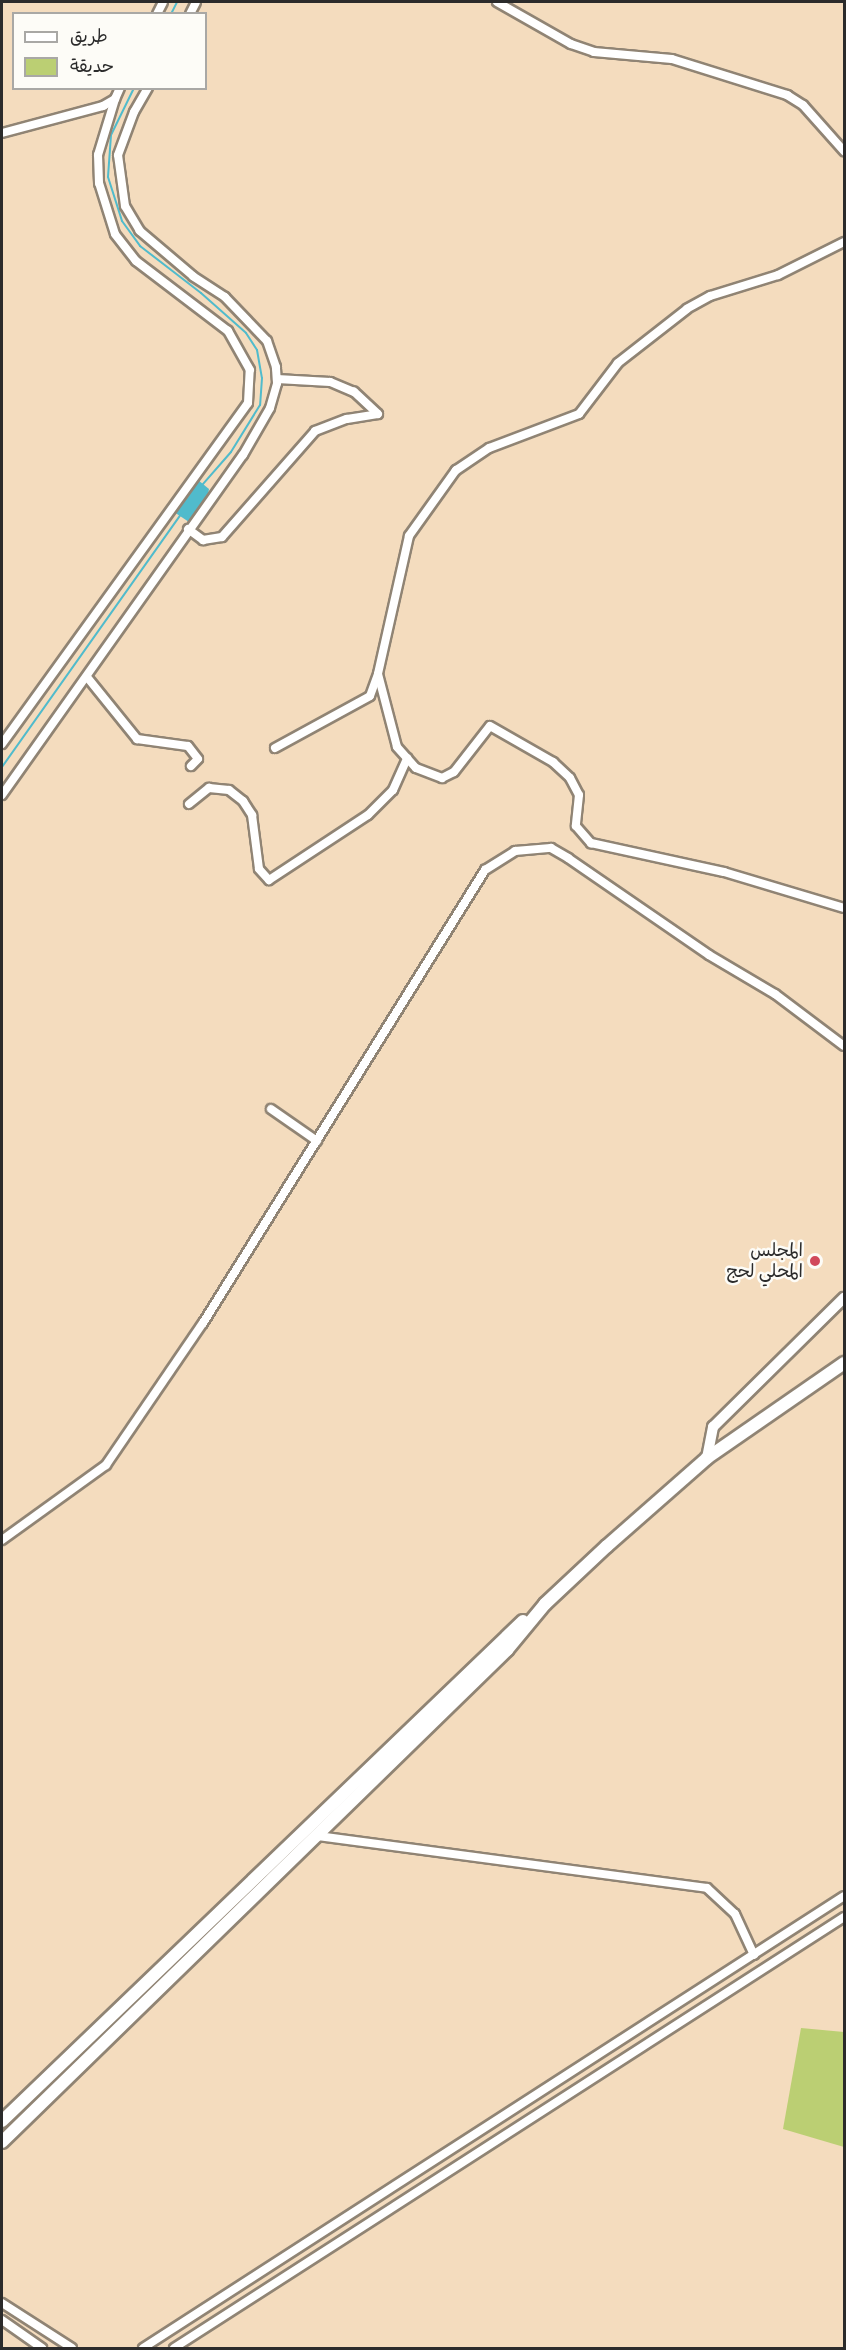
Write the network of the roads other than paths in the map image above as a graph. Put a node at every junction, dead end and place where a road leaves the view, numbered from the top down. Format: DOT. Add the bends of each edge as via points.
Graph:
graph roads {
  1 [pos="497,2"];
  2 [pos="119,90"];
  3 [pos="147,90"];
  4 [pos="115,99"];
  5 [pos="2,133"];
  6 [pos="844,151"];
  7 [pos="844,242"];
  8 [pos="277,380"];
  9 [pos="188,529"];
  10 [pos="378,674"];
  11 [pos="87,677"];
  12 [pos="2,744"];
  13 [pos="275,748"];
  14 [pos="407,758"];
  15 [pos="191,766"];
  16 [pos="2,795"];
  17 [pos="189,804"];
  18 [pos="844,908"];
  19 [pos="844,1046"];
  20 [pos="271,1109"];
  21 [pos="316,1141"];
  22 [pos="844,1298"];
  23 [pos="844,1363"];
  24 [pos="707,1458"];
  25 [pos="2,1540"];
  26 [pos="545,1604"];
  27 [pos="318,1836"];
  28 [pos="844,1896"];
  29 [pos="844,1917"];
  30 [pos="754,1955"];
  31 [pos="2,2121"];
  32 [pos="2,2142"];
  33 [pos="2,2303"];
  34 [pos="2,2320"];
  35 [pos="42,2349"];
  36 [pos="72,2349"];
  37 [pos="143,2349"];
  38 [pos="174,2349"];
  1 -- 6 [label="street" via="571,44 594,52 672,59 787,94 803,105"];
  2 -- 4 [label="street"];
  3 -- 8 [label="street" via="118,155 125,206 140,231 193,276 225,297 267,341"];
  4 -- 5 [label="street"];
  4 -- 12 [label="street" via="98,155 99,183 115,234 136,261 228,331 250,370 248,403"];
  7 -- 10 [label="street" via="778,275 710,296 687,309 618,363 579,414 489,448 456,470 409,536"];
  8 -- 9 [label="street" via="270,408 243,455"];
  8 -- 9 [label="street" via="330,382 354,392 378,414 315,431 222,537 203,540"];
  9 -- 11 [label="street"];
  10 -- 13 [label="street" via="370,696"];
  10 -- 14 [label="street" via="397,747"];
  11 -- 15 [label="street" via="137,740 188,746 198,759"];
  11 -- 16 [label="street"];
  14 -- 17 [label="street" via="393,790 368,815 269,880 259,870 252,815 243,801 229,790 210,788"];
  14 -- 18 [label="street" via="416,768 442,778 454,772 490,726 553,762 570,778 579,795 576,826 591,843 724,872"];
  19 -- 21 [label="street" via="775,994 708,955 568,858 551,848 515,851 485,870"];
  20 -- 21 [label="street"];
  21 -- 25 [label="street" via="203,1323 106,1465"];
  22 -- 24 [label="main road" via="713,1427"];
  23 -- 24 [label="highway"];
  24 -- 26 [label="highway"];
  26 -- 27 [label="highway" via="507,1650"];
  26 -- 31 [label="highway" via="499,1642"];
  27 -- 30 [label="street" via="707,1888 735,1914"];
  27 -- 32 [label="highway"];
  28 -- 30 [label="street"];
  29 -- 38 [label="street"];
  30 -- 37 [label="street"];
  33 -- 36 [label="street"];
  34 -- 35 [label="street"];
}
